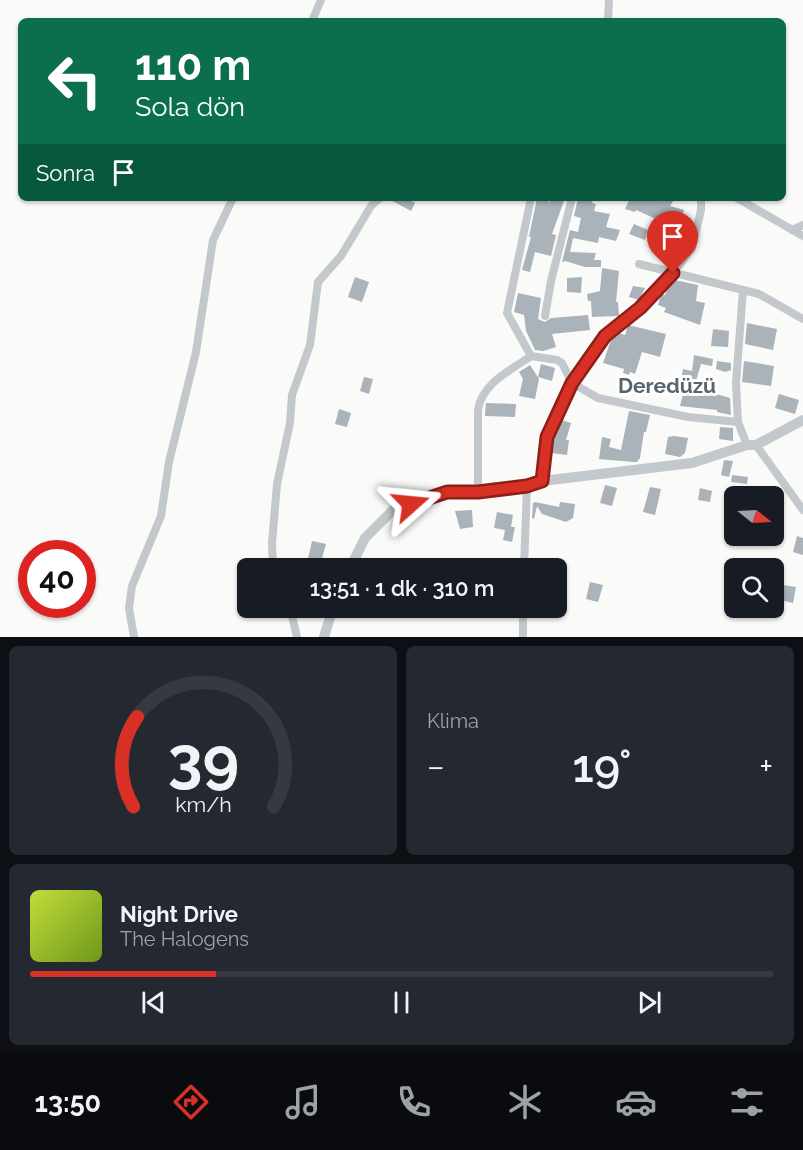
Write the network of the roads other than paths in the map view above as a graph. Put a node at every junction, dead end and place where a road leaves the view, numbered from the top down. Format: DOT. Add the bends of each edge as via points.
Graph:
graph roads {
  1 [pos="321,0"];
  2 [pos="609,0"];
  3 [pos="313,18"];
  4 [pos="608,18"];
  5 [pos="232,201"];
  6 [pos="377,201"];
  7 [pos="530,201"];
  8 [pos="571,201"];
  9 [pos="700,201"];
  10 [pos="742,201"];
  11 [pos="803,225"];
  12 [pos="792,230"];
  13 [pos="803,236"];
  14 [pos="639,264"];
  15 [pos="673,273"];
  16 [pos="743,290"];
  17 [pos="544,316"];
  18 [pos="803,319"];
  19 [pos="531,356"];
  20 [pos="572,383"];
  21 [pos="803,420"];
  22 [pos="738,422"];
  23 [pos="751,445"];
  24 [pos="542,481"];
  25 [pos="527,486"];
  26 [pos="478,492"];
  27 [pos="803,510"];
  28 [pos="273,558"];
  29 [pos="355,558"];
  30 [pos="524,558"];
  31 [pos="292,618"];
  32 [pos="330,618"];
  33 [pos="523,618"];
  34 [pos="134,637"];
  35 [pos="297,637"];
  36 [pos="324,637"];
  37 [pos="523,637"];
  1 -- 3 [label="street"];
  2 -- 4 [label="street"];
  5 -- 34 [label="street" via="213,240 196,352 169,462 161,516 132,586 129,608"];
  6 -- 28 [label="street" via="318,282 310,345 292,395 277,484"];
  7 -- 19 [label="street" via="507,313"];
  8 -- 17 [label="street"];
  9 -- 15 [label="street" via="692,248"];
  10 -- 12 [label="street"];
  11 -- 12 [label="street"];
  12 -- 13 [label="street"];
  14 -- 15 [label="street"];
  15 -- 16 [label="street"];
  15 -- 20 [label="street" via="640,308 605,336"];
  16 -- 18 [label="street" via="759,294"];
  16 -- 22 [label="street" via="736,383"];
  19 -- 20 [label="street" via="562,363"];
  19 -- 26 [label="street" via="496,379 479,399"];
  20 -- 22 [label="street" via="598,398 688,417"];
  20 -- 24 [label="street" via="547,437"];
  21 -- 23 [label="street"];
  22 -- 23 [label="street"];
  23 -- 24 [label="street" via="692,463"];
  23 -- 27 [label="street"];
  24 -- 25 [label="street"];
  25 -- 26 [label="street"];
  25 -- 30 [label="street"];
  26 -- 29 [label="street" via="447,492 393,510 365,538"];
  31 -- 35 [label="street"];
  32 -- 36 [label="street"];
  33 -- 37 [label="street"];
}
